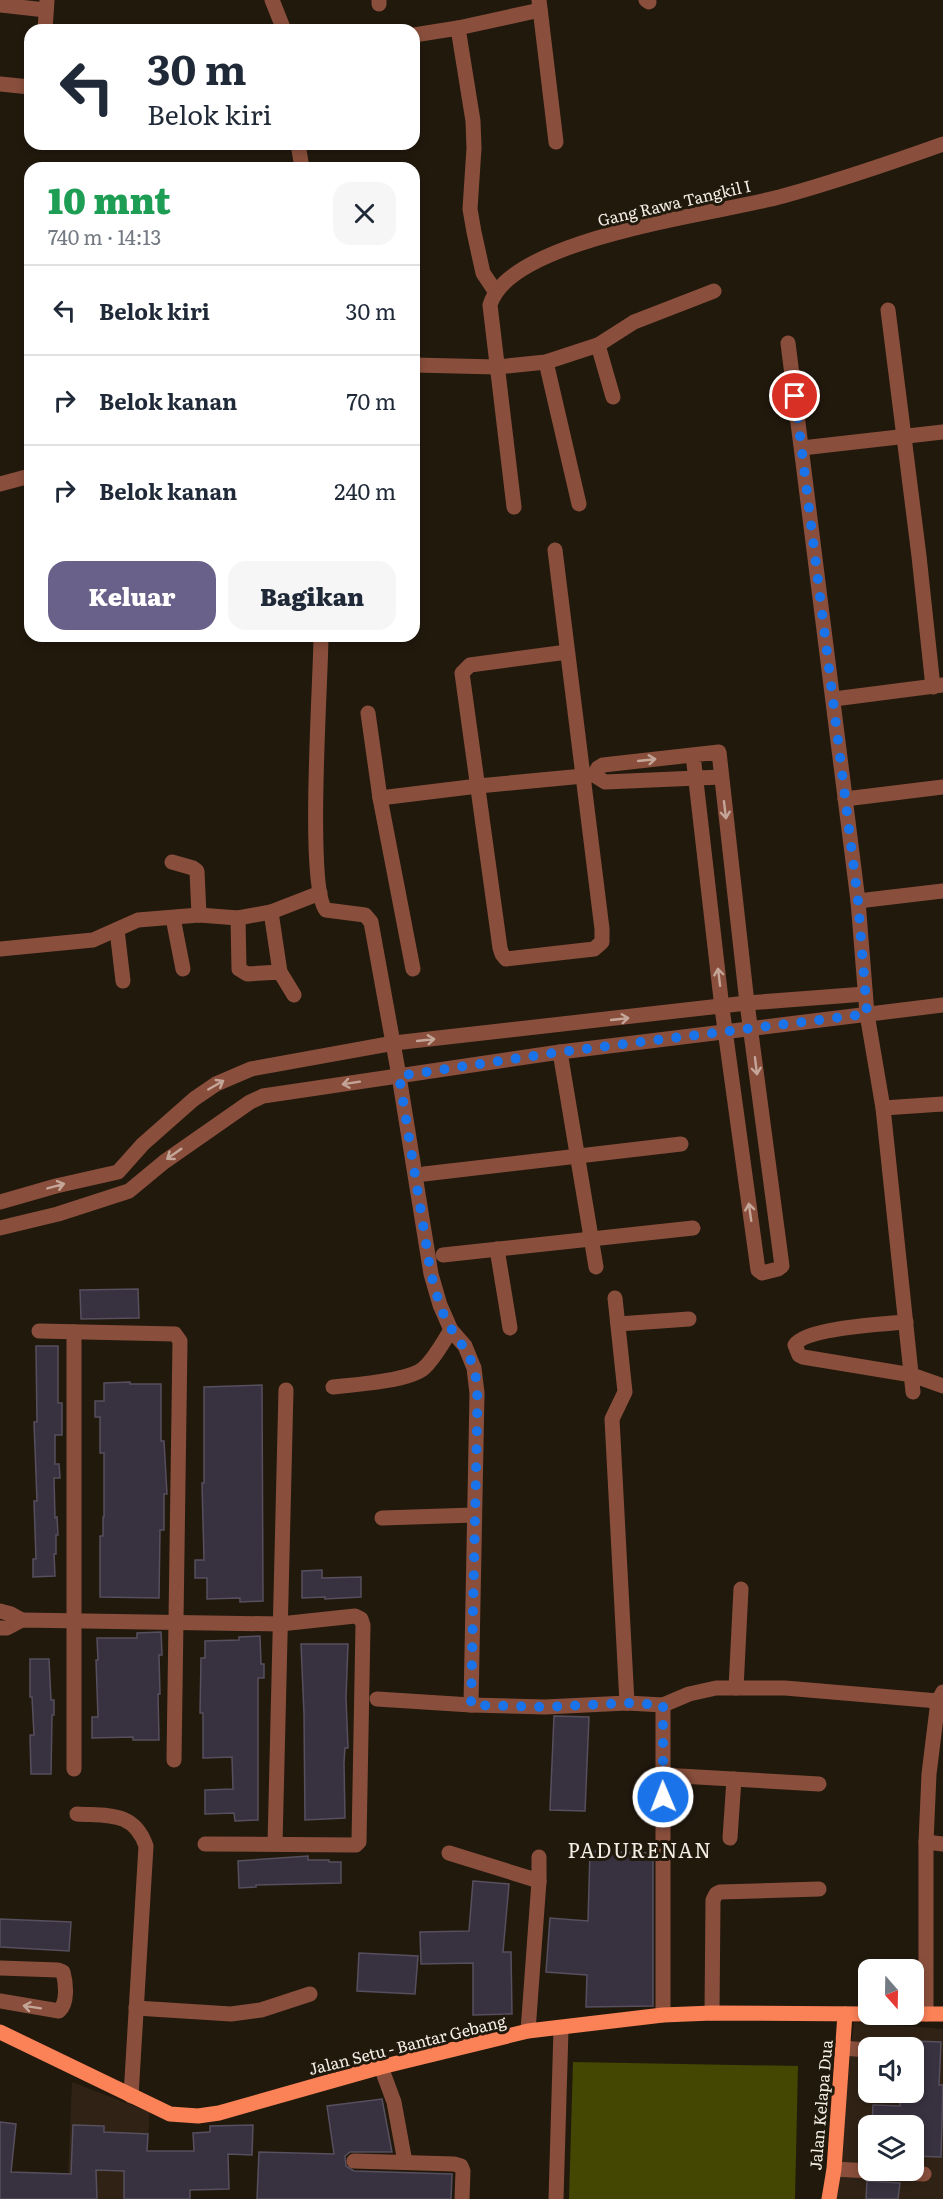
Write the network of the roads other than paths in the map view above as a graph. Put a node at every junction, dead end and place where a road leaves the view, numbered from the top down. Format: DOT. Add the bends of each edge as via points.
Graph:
graph roads {
  1 [pos="272,0"];
  2 [pos="0,5"];
  3 [pos="46,5"];
  4 [pos="539,5"];
  5 [pos="45,24"];
  6 [pos="282,24"];
  7 [pos="458,28"];
  8 [pos="420,34"];
  9 [pos="0,84"];
  10 [pos="24,86"];
  11 [pos="556,142"];
  12 [pos="943,144"];
  13 [pos="489,282"];
  14 [pos="714,291"];
  15 [pos="888,310"];
  16 [pos="788,343"];
  17 [pos="598,345"];
  18 [pos="546,362"];
  19 [pos="420,365"];
  20 [pos="497,367"];
  21 [pos="613,397"];
  22 [pos="943,432"];
  23 [pos="905,436"];
  24 [pos="802,448"];
  25 [pos="24,478"];
  26 [pos="0,484"];
  27 [pos="579,504"];
  28 [pos="514,507"];
  29 [pos="555,550"];
  30 [pos="321,642"];
  31 [pos="567,652"];
  32 [pos="938,686"];
  33 [pos="834,699"];
  34 [pos="368,713"];
  35 [pos="693,755"];
  36 [pos="671,757"];
  37 [pos="589,776"];
  38 [pos="721,777"];
  39 [pos="695,778"];
  40 [pos="672,780"];
  41 [pos="478,786"];
  42 [pos="943,788"];
  43 [pos="380,798"];
  44 [pos="845,799"];
  45 [pos="172,862"];
  46 [pos="943,891"];
  47 [pos="320,893"];
  48 [pos="858,901"];
  49 [pos="271,912"];
  50 [pos="199,915"];
  51 [pos="173,918"];
  52 [pos="238,918"];
  53 [pos="117,930"];
  54 [pos="0,949"];
  55 [pos="183,969"];
  56 [pos="413,969"];
  57 [pos="280,972"];
  58 [pos="123,981"];
  59 [pos="865,994"];
  60 [pos="294,995"];
  61 [pos="747,1003"];
  62 [pos="943,1005"];
  63 [pos="722,1008"];
  64 [pos="867,1014"];
  65 [pos="751,1029"];
  66 [pos="726,1031"];
  67 [pos="394,1043"];
  68 [pos="560,1052"];
  69 [pos="399,1076"];
  70 [pos="943,1104"];
  71 [pos="883,1108"];
  72 [pos="681,1144"];
  73 [pos="577,1156"];
  74 [pos="118,1172"];
  75 [pos="424,1174"];
  76 [pos="129,1191"];
  77 [pos="0,1202"];
  78 [pos="0,1228"];
  79 [pos="693,1228"];
  80 [pos="591,1239"];
  81 [pos="497,1249"];
  82 [pos="443,1255"];
  83 [pos="596,1267"];
  84 [pos="615,1298"];
  85 [pos="689,1319"];
  86 [pos="906,1322"];
  87 [pos="618,1324"];
  88 [pos="510,1328"];
  89 [pos="39,1330"];
  90 [pos="452,1330"];
  91 [pos="74,1332"];
  92 [pos="912,1375"];
  93 [pos="333,1386"];
  94 [pos="943,1386"];
  95 [pos="286,1389"];
  96 [pos="914,1392"];
  97 [pos="474,1515"];
  98 [pos="382,1518"];
  99 [pos="741,1589"];
  100 [pos="0,1611"];
  101 [pos="22,1620"];
  102 [pos="74,1622"];
  103 [pos="176,1623"];
  104 [pos="280,1624"];
  105 [pos="0,1628"];
  106 [pos="736,1688"];
  107 [pos="941,1697"];
  108 [pos="376,1699"];
  109 [pos="627,1703"];
  110 [pos="471,1705"];
  111 [pos="663,1705"];
  112 [pos="174,1760"];
  113 [pos="74,1769"];
  114 [pos="662,1775"];
  115 [pos="734,1779"];
  116 [pos="819,1784"];
  117 [pos="77,1814"];
  118 [pos="730,1838"];
  119 [pos="926,1842"];
  120 [pos="205,1844"];
  121 [pos="275,1844"];
  122 [pos="943,1844"];
  123 [pos="449,1853"];
  124 [pos="539,1857"];
  125 [pos="539,1881"];
  126 [pos="819,1889"];
  127 [pos="922,1959"];
  128 [pos="0,1968"];
  129 [pos="310,1994"];
  130 [pos="0,2001"];
  131 [pos="136,2008"];
  132 [pos="712,2013"];
  133 [pos="845,2014"];
  134 [pos="858,2014"];
  135 [pos="924,2014"];
  136 [pos="943,2014"];
  137 [pos="663,2015"];
  138 [pos="561,2029"];
  139 [pos="528,2031"];
  140 [pos="0,2032"];
  141 [pos="842,2048"];
  142 [pos="858,2049"];
  143 [pos="381,2067"];
  144 [pos="130,2096"];
  145 [pos="354,2161"];
  146 [pos="405,2162"];
  147 [pos="834,2169"];
  148 [pos="858,2170"];
  149 [pos="462,2199"];
  150 [pos="556,2199"];
  151 [pos="829,2199"];
  1 -- 6 [label="street"];
  2 -- 3 [label="street"];
  3 -- 5 [label="street"];
  4 -- 7 [label="street"];
  4 -- 11 [label="street"];
  7 -- 8 [label="street"];
  7 -- 13 [label="street" via="473,121 470,209"];
  9 -- 10 [label="street"];
  12 -- 13 [label="street, Gang Rawa Tangkil I" via="873,170 783,196 603,236 527,265 504,281"];
  13 -- 20 [label="street"];
  14 -- 17 [label="street" via="634,322"];
  15 -- 23 [label="street"];
  16 -- 24 [label="street"];
  17 -- 18 [label="street"];
  17 -- 21 [label="street"];
  18 -- 20 [label="street"];
  18 -- 27 [label="street"];
  19 -- 20 [label="street"];
  20 -- 28 [label="street"];
  22 -- 23 [label="street"];
  23 -- 24 [label="street"];
  23 -- 32 [label="street"];
  24 -- 33 [label="street"];
  25 -- 26 [label="street"];
  29 -- 31 [label="street"];
  30 -- 47 [label="street" via="316,872"];
  31 -- 37 [label="street"];
  31 -- 41 [label="street" via="470,665 463,670"];
  32 -- 33 [label="street"];
  33 -- 44 [label="street"];
  34 -- 43 [label="street"];
  35 -- 36 [label="street"];
  35 -- 38 [label="street" via="719,752"];
  35 -- 39 [label="street"];
  37 -- 36 [label="street, one-way" via="603,765"];
  36 -- 40 [label="street"];
  37 -- 40 [label="street" via="605,782"];
  37 -- 41 [label="street"];
  37 -- 41 [label="street" via="602,942 594,949 506,959 500,948"];
  38 -- 39 [label="street"];
  38 -- 61 [label="street, one-way"];
  39 -- 40 [label="street"];
  63 -- 39 [label="street, one-way"];
  41 -- 43 [label="street"];
  42 -- 44 [label="street"];
  43 -- 56 [label="street"];
  44 -- 48 [label="street"];
  45 -- 50 [label="street" via="196,871"];
  46 -- 48 [label="street"];
  47 -- 49 [label="street"];
  47 -- 67 [label="street" via="326,910 365,915 371,922"];
  48 -- 59 [label="street"];
  49 -- 52 [label="street"];
  49 -- 57 [label="street"];
  50 -- 51 [label="street"];
  50 -- 52 [label="street"];
  51 -- 53 [label="street" via="138,920"];
  51 -- 55 [label="street"];
  52 -- 57 [label="street" via="239,969 247,974"];
  53 -- 54 [label="street" via="93,940"];
  53 -- 58 [label="street"];
  57 -- 60 [label="street"];
  59 -- 61 [label="street"];
  59 -- 64 [label="street"];
  61 -- 63 [label="street"];
  61 -- 65 [label="street"];
  62 -- 64 [label="street"];
  63 -- 66 [label="street"];
  67 -- 63 [label="street, one-way"];
  64 -- 65 [label="street"];
  64 -- 71 [label="street"];
  65 -- 66 [label="street"];
  65 -- 66 [label="street, one-way" via="782,1266 762,1273 758,1270"];
  66 -- 68 [label="street"];
  67 -- 69 [label="street"];
  74 -- 67 [label="street, one-way" via="194,1098 235,1075"];
  68 -- 69 [label="street"];
  68 -- 73 [label="street"];
  69 -- 76 [label="street, one-way" via="263,1096 164,1162"];
  69 -- 90 [label="street" via="431,1274"];
  70 -- 71 [label="street"];
  71 -- 86 [label="street"];
  72 -- 73 [label="street"];
  73 -- 75 [label="street"];
  73 -- 80 [label="street"];
  74 -- 76 [label="street"];
  77 -- 74 [label="street, one-way"];
  76 -- 78 [label="street"];
  79 -- 80 [label="street"];
  80 -- 81 [label="street"];
  80 -- 83 [label="street"];
  81 -- 82 [label="street"];
  81 -- 88 [label="street"];
  84 -- 87 [label="street"];
  85 -- 87 [label="street"];
  86 -- 92 [label="street"];
  86 -- 92 [label="street" via="826,1331 799,1340 795,1346 803,1358"];
  87 -- 109 [label="street" via="625,1392 612,1419"];
  89 -- 91 [label="street"];
  90 -- 93 [label="street" via="418,1372"];
  90 -- 97 [label="street" via="465,1346 474,1368"];
  91 -- 102 [label="street"];
  91 -- 103 [label="street" via="175,1334 180,1341"];
  92 -- 94 [label="street"];
  92 -- 96 [label="street"];
  95 -- 104 [label="street"];
  97 -- 98 [label="street"];
  97 -- 110 [label="street"];
  99 -- 106 [label="street"];
  100 -- 101 [label="street"];
  101 -- 102 [label="street"];
  101 -- 105 [label="street"];
  102 -- 103 [label="street"];
  102 -- 113 [label="street"];
  103 -- 104 [label="street"];
  103 -- 112 [label="street"];
  104 -- 121 [label="street"];
  104 -- 121 [label="street" via="355,1616 362,1619 363,1702 359,1842"];
  106 -- 107 [label="street"];
  106 -- 111 [label="street" via="689,1694"];
  107 -- 119 [label="street" via="929,1774"];
  108 -- 110 [label="street"];
  109 -- 110 [label="street"];
  109 -- 111 [label="street"];
  111 -- 114 [label="street"];
  114 -- 115 [label="street"];
  114 -- 137 [label="street"];
  115 -- 116 [label="street"];
  115 -- 118 [label="street"];
  117 -- 131 [label="street" via="117,1817 134,1823 146,1846"];
  119 -- 122 [label="street"];
  119 -- 127 [label="street"];
  120 -- 121 [label="street"];
  123 -- 125 [label="street"];
  124 -- 125 [label="street"];
  125 -- 139 [label="street"];
  126 -- 132 [label="street" via="716,1894"];
  128 -- 130 [label="street, one-way" via="63,1972 64,2004 59,2011"];
  129 -- 131 [label="street" via="261,2010 231,2014"];
  131 -- 144 [label="street"];
  132 -- 133 [label="main road, Jalan Setu - Bantar Gebang"];
  132 -- 137 [label="main road, Jalan Setu - Bantar Gebang"];
  133 -- 134 [label="main road, Jalan Setu - Bantar Gebang"];
  133 -- 141 [label="main road, Jalan Kelapa Dua"];
  135 -- 136 [label="main road"];
  137 -- 138 [label="main road, Jalan Setu - Bantar Gebang"];
  138 -- 139 [label="main road, Jalan Setu - Bantar Gebang"];
  138 -- 150 [label="street"];
  139 -- 143 [label="main road, Jalan Setu - Bantar Gebang"];
  140 -- 144 [label="main road, Jalan Setu - Bantar Gebang"];
  141 -- 142 [label="street"];
  141 -- 147 [label="main road, Jalan Kelapa Dua"];
  143 -- 144 [label="main road, Jalan Setu - Bantar Gebang" via="198,2116 170,2114"];
  143 -- 146 [label="street" via="394,2102"];
  145 -- 146 [label="street"];
  146 -- 149 [label="street" via="461,2166"];
  147 -- 148 [label="street"];
  147 -- 151 [label="main road, Jalan Kelapa Dua"];
}
